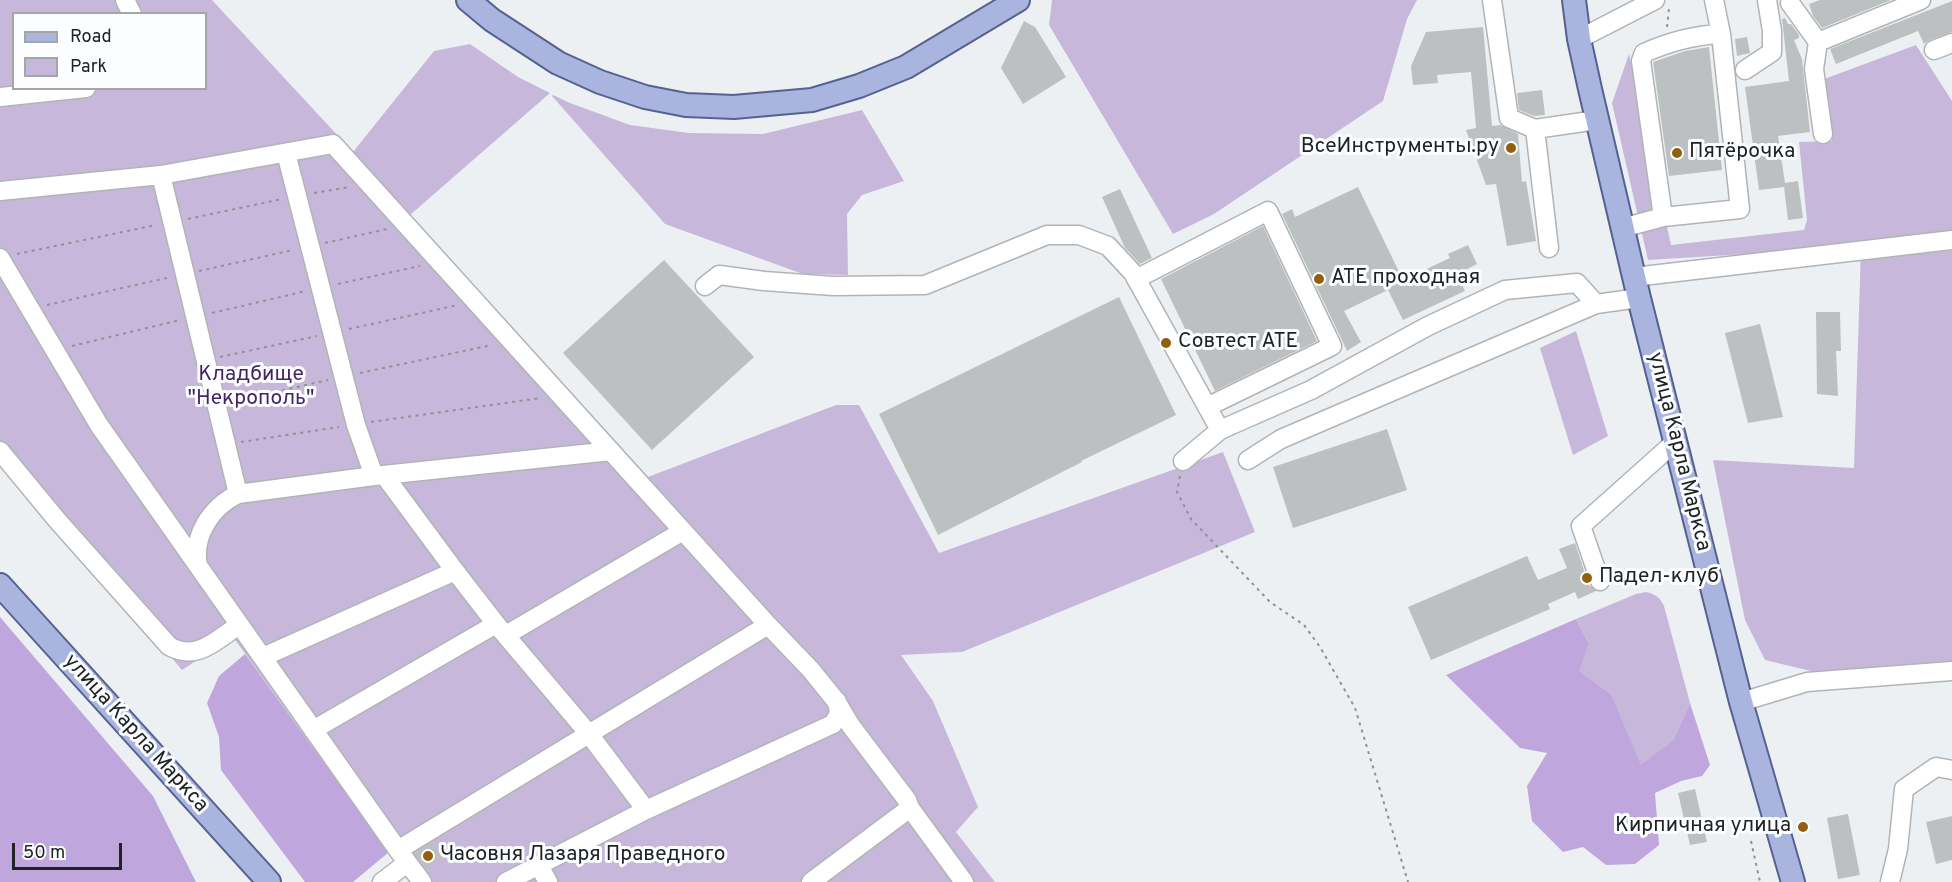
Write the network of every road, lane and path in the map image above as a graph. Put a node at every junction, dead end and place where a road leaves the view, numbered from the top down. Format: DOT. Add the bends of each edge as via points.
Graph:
graph roads {
  1 [pos="468,0"];
  2 [pos="1017,0"];
  3 [pos="1492,0"];
  4 [pos="1655,0"];
  5 [pos="1667,0"];
  6 [pos="1714,0"];
  7 [pos="1767,0"];
  8 [pos="1921,0"];
  9 [pos="1791,1"];
  10 [pos="1574,2"];
  11 [pos="1721,34"];
  12 [pos="1579,39"];
  13 [pos="1818,42"];
  14 [pos="1952,43"];
  15 [pos="1666,44"];
  16 [pos="1934,50"];
  17 [pos="1745,70"];
  18 [pos="68,90"];
  19 [pos="0,97"];
  20 [pos="1597,120"];
  21 [pos="1536,129"];
  22 [pos="1823,134"];
  23 [pos="286,153"];
  24 [pos="162,175"];
  25 [pos="0,191"];
  26 [pos="1663,217"];
  27 [pos="407,225"];
  28 [pos="1623,228"];
  29 [pos="1952,240"];
  30 [pos="311,246"];
  31 [pos="1549,248"];
  32 [pos="0,258"];
  33 [pos="440,261"];
  34 [pos="185,274"];
  35 [pos="1136,279"];
  36 [pos="705,286"];
  37 [pos="322,287"];
  38 [pos="1636,288"];
  39 [pos="1596,304"];
  40 [pos="30,309"];
  41 [pos="196,317"];
  42 [pos="512,341"];
  43 [pos="54,350"];
  44 [pos="344,377"];
  45 [pos="560,395"];
  46 [pos="216,405"];
  47 [pos="1206,407"];
  48 [pos="356,425"];
  49 [pos="1220,430"];
  50 [pos="1675,442"];
  51 [pos="226,445"];
  52 [pos="0,451"];
  53 [pos="611,452"];
  54 [pos="1248,460"];
  55 [pos="1183,461"];
  56 [pos="379,475"];
  57 [pos="238,494"];
  58 [pos="683,531"];
  59 [pos="199,534"];
  60 [pos="179,539"];
  61 [pos="198,566"];
  62 [pos="455,571"];
  63 [pos="1600,581"];
  64 [pos="0,585"];
  65 [pos="239,625"];
  66 [pos="768,625"];
  67 [pos="501,630"];
  68 [pos="263,657"];
  69 [pos="1952,671"];
  70 [pos="1741,702"];
  71 [pos="842,725"];
  72 [pos="313,730"];
  73 [pos="589,734"];
  74 [pos="1952,770"];
  75 [pos="910,808"];
  76 [pos="646,810"];
  77 [pos="1751,841"];
  78 [pos="402,856"];
  79 [pos="538,866"];
  80 [pos="269,882"];
  81 [pos="382,882"];
  82 [pos="422,882"];
  83 [pos="506,882"];
  84 [pos="548,882"];
  85 [pos="811,882"];
  86 [pos="964,882"];
  87 [pos="1408,882"];
  88 [pos="1760,882"];
  89 [pos="1793,882"];
  90 [pos="1890,882"];
  1 -- 2 [label="main road" via="558,63 600,82 686,105 734,107 812,100 859,86 906,67"];
  3 -- 21 [label="street" via="1509,118"];
  4 -- 12 [label="street"];
  5 -- 15 [label="path"];
  6 -- 11 [label="street"];
  7 -- 17 [label="street" via="1772,52"];
  8 -- 13 [label="street"];
  9 -- 13 [label="street"];
  10 -- 12 [label="main road, улица Карла Маркса"];
  11 -- 15 [label="street"];
  11 -- 26 [label="street" via="1740,209"];
  12 -- 20 [label="main road, улица Карла Маркса"];
  13 -- 22 [label="street" via="1814,69"];
  14 -- 16 [label="street"];
  15 -- 26 [label="street" via="1644,53 1641,61"];
  18 -- 19 [label="street"];
  20 -- 21 [label="street"];
  20 -- 28 [label="main road, улица Карла Маркса"];
  21 -- 31 [label="street"];
  23 -- 24 [label="street"];
  23 -- 27 [label="street" via="333,144"];
  23 -- 30 [label="street"];
  24 -- 25 [label="street"];
  24 -- 34 [label="street"];
  26 -- 28 [label="street"];
  27 -- 30 [label="path"];
  27 -- 33 [label="street"];
  28 -- 38 [label="main road, улица Карла Маркса"];
  29 -- 38 [label="street"];
  30 -- 34 [label="path"];
  30 -- 37 [label="street"];
  32 -- 40 [label="street"];
  33 -- 37 [label="path"];
  33 -- 42 [label="street"];
  34 -- 40 [label="path"];
  34 -- 41 [label="street"];
  35 -- 36 [label="street" via="1108,246 1079,235 1047,236 925,285 833,286 719,275"];
  35 -- 47 [label="street"];
  35 -- 47 [label="street" via="1268,211 1332,346"];
  37 -- 41 [label="path"];
  37 -- 44 [label="street"];
  38 -- 39 [label="street"];
  38 -- 50 [label="main road, улица Карла Маркса"];
  39 -- 49 [label="street" via="1576,283 1505,290 1428,326 1311,390"];
  39 -- 54 [label="street" via="1281,439"];
  40 -- 43 [label="street"];
  41 -- 43 [label="path"];
  41 -- 46 [label="street"];
  42 -- 44 [label="path"];
  42 -- 45 [label="street"];
  43 -- 60 [label="street" via="99,425"];
  44 -- 46 [label="path"];
  44 -- 48 [label="street"];
  45 -- 48 [label="path"];
  45 -- 53 [label="street"];
  46 -- 51 [label="street"];
  47 -- 49 [label="street"];
  48 -- 51 [label="path"];
  48 -- 56 [label="street"];
  49 -- 55 [label="street"];
  50 -- 63 [label="street" via="1581,526"];
  50 -- 70 [label="main road, улица Карла Маркса"];
  51 -- 57 [label="street"];
  52 -- 65 [label="street" via="169,646 179,652 194,652"];
  53 -- 56 [label="street"];
  53 -- 58 [label="street"];
  55 -- 87 [label="path" via="1177,492 1191,519 1270,602 1304,625 1355,708"];
  56 -- 57 [label="street"];
  56 -- 62 [label="street"];
  57 -- 59 [label="street" via="216,509"];
  58 -- 66 [label="street"];
  58 -- 67 [label="street"];
  59 -- 60 [label="street" via="188,540"];
  59 -- 61 [label="street"];
  60 -- 61 [label="street"];
  61 -- 65 [label="street"];
  62 -- 67 [label="street"];
  62 -- 68 [label="street"];
  64 -- 80 [label="main road, улица Карла Маркса"];
  65 -- 68 [label="street"];
  66 -- 71 [label="street" via="836,701"];
  66 -- 73 [label="street"];
  67 -- 72 [label="street"];
  67 -- 73 [label="street"];
  68 -- 72 [label="street"];
  69 -- 70 [label="street" via="1807,682"];
  70 -- 89 [label="main road, улица Карла Маркса"];
  71 -- 75 [label="street"];
  71 -- 76 [label="street"];
  72 -- 78 [label="street"];
  73 -- 76 [label="street"];
  73 -- 78 [label="street"];
  74 -- 90 [label="street" via="1936,767 1904,789"];
  75 -- 85 [label="street"];
  75 -- 86 [label="street"];
  76 -- 79 [label="street"];
  77 -- 88 [label="path"];
  78 -- 81 [label="street"];
  78 -- 82 [label="street"];
  79 -- 83 [label="street"];
  79 -- 84 [label="street"];
}
